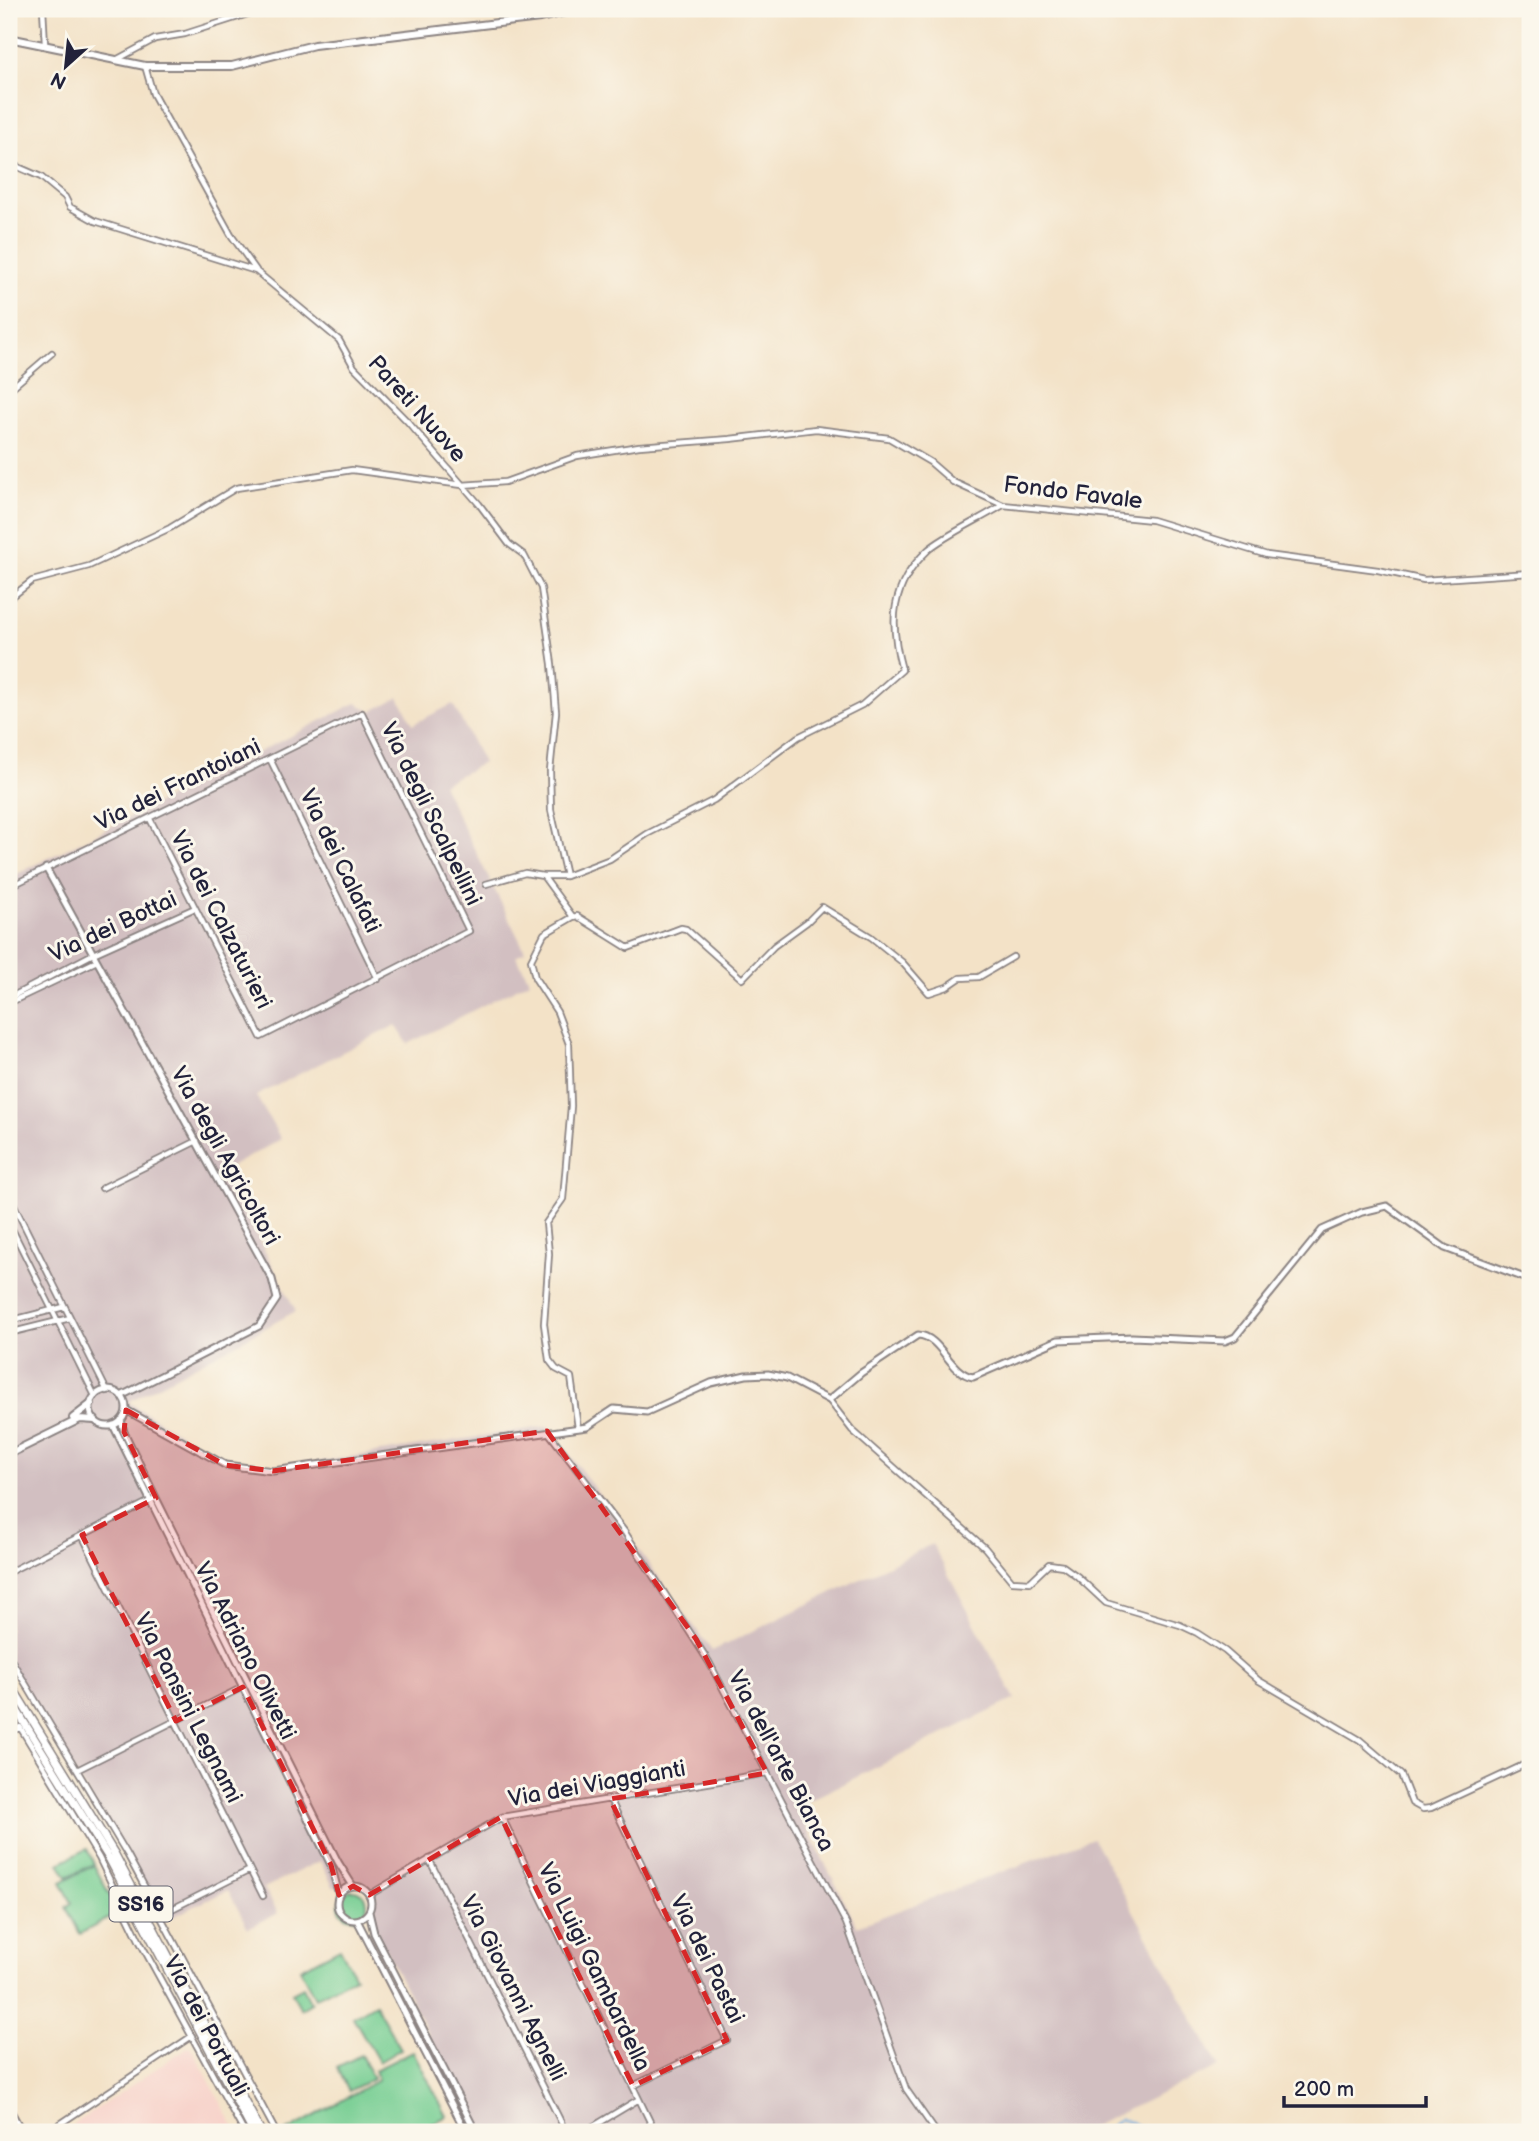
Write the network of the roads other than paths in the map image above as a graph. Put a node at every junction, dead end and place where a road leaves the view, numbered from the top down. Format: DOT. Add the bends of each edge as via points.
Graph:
graph roads {
  1 [pos="43,9"];
  2 [pos="263,9"];
  3 [pos="579,9"];
  4 [pos="1520,9"];
  5 [pos="1530,18"];
  6 [pos="9,38"];
  7 [pos="45,44"];
  8 [pos="116,60"];
  9 [pos="145,66"];
  10 [pos="9,163"];
  11 [pos="256,271"];
  12 [pos="52,353"];
  13 [pos="9,390"];
  14 [pos="462,485"];
  15 [pos="1003,505"];
  16 [pos="1530,573"];
  17 [pos="9,599"];
  18 [pos="362,713"];
  19 [pos="270,759"];
  20 [pos="150,819"];
  21 [pos="46,868"];
  22 [pos="543,876"];
  23 [pos="566,876"];
  24 [pos="486,884"];
  25 [pos="9,887"];
  26 [pos="195,908"];
  27 [pos="573,917"];
  28 [pos="93,954"];
  29 [pos="1013,957"];
  30 [pos="97,961"];
  31 [pos="378,979"];
  32 [pos="9,1000"];
  33 [pos="197,1141"];
  34 [pos="102,1188"];
  35 [pos="9,1195"];
  36 [pos="9,1223"];
  37 [pos="1530,1280"];
  38 [pos="64,1307"];
  39 [pos="52,1310"];
  40 [pos="69,1318"];
  41 [pos="9,1321"];
  42 [pos="58,1321"];
  43 [pos="9,1333"];
  44 [pos="107,1391"];
  45 [pos="95,1396"];
  46 [pos="121,1396"];
  47 [pos="829,1400"];
  48 [pos="91,1404"];
  49 [pos="126,1410"];
  50 [pos="79,1417"];
  51 [pos="95,1420"];
  52 [pos="121,1420"];
  53 [pos="113,1425"];
  54 [pos="578,1427"];
  55 [pos="547,1431"];
  56 [pos="9,1452"];
  57 [pos="153,1500"];
  58 [pos="82,1535"];
  59 [pos="9,1572"];
  60 [pos="9,1656"];
  61 [pos="9,1682"];
  62 [pos="243,1687"];
  63 [pos="9,1698"];
  64 [pos="176,1721"];
  65 [pos="9,1733"];
  66 [pos="1530,1762"];
  67 [pos="79,1769"];
  68 [pos="767,1773"];
  69 [pos="610,1799"];
  70 [pos="502,1817"];
  71 [pos="429,1859"];
  72 [pos="250,1870"];
  73 [pos="354,1886"];
  74 [pos="339,1895"];
  75 [pos="369,1895"];
  76 [pos="263,1896"];
  77 [pos="369,1912"];
  78 [pos="160,1915"];
  79 [pos="357,1920"];
  80 [pos="192,2036"];
  81 [pos="633,2087"];
  82 [pos="639,2099"];
  83 [pos="9,2108"];
  84 [pos="22,2132"];
  85 [pos="48,2132"];
  86 [pos="244,2132"];
  87 [pos="253,2132"];
  88 [pos="261,2132"];
  89 [pos="276,2132"];
  90 [pos="466,2132"];
  91 [pos="476,2132"];
  92 [pos="566,2132"];
  93 [pos="584,2132"];
  94 [pos="655,2132"];
  95 [pos="936,2132"];
  1 -- 7 [label="street"];
  2 -- 8 [label="street" via="155,39"];
  3 -- 9 [label="main road" via="540,18 314,45 247,64"];
  4 -- 5 [label="highway"];
  6 -- 7 [label="main road"];
  7 -- 8 [label="main road"];
  8 -- 9 [label="main road"];
  9 -- 11 [label="street" via="152,94"];
  10 -- 11 [label="street, Pareti Nuove" via="41,177 70,207 95,221"];
  11 -- 14 [label="street, Pareti Nuove" via="339,340 354,367"];
  12 -- 13 [label="street"];
  14 -- 15 [label="street, Fondo Favale" via="505,482 577,456 639,446 829,429 901,443 953,482"];
  14 -- 17 [label="street, Pareti Nuove" via="352,470 236,488 170,528 89,566 32,581"];
  14 -- 23 [label="street" via="509,544 524,555 541,588 556,712 551,810"];
  15 -- 16 [label="street, Fondo Favale" via="1152,520 1267,555 1424,580"];
  15 -- 23 [label="street" via="928,550 910,574 896,594 893,617 902,670 862,705 797,737 714,800 665,823 610,859"];
  18 -- 19 [label="street, Via dei Frantoiani"];
  18 -- 31 [label="street, Via degli Scalpellini" via="469,931"];
  19 -- 20 [label="street, Via dei Frantoiani"];
  19 -- 31 [label="street, Via dei Calafati"];
  20 -- 21 [label="street, Via dei Frantoiani"];
  20 -- 26 [label="street, Via dei Calzaturieri"];
  21 -- 25 [label="street, Via dei Frantoiani"];
  21 -- 28 [label="street, Via degli Agricoltori"];
  22 -- 23 [label="street"];
  22 -- 24 [label="street" via="525,873"];
  22 -- 27 [label="street"];
  26 -- 28 [label="street, Via dei Bottai"];
  26 -- 31 [label="street, Via dei Calzaturieri" via="261,1037"];
  27 -- 29 [label="street" via="628,948 686,929 742,979 822,906 902,962 929,993 960,978 979,977"];
  27 -- 54 [label="street" via="544,934 531,960 535,978 569,1044 571,1106 563,1199 546,1223 549,1254 544,1324 549,1360 573,1381"];
  28 -- 30 [label="street, Via degli Agricoltori"];
  28 -- 32 [label="street, Via dei Bottai"];
  30 -- 32 [label="street, Via dei Bottai"];
  30 -- 33 [label="street, Via degli Agricoltori"];
  33 -- 34 [label="street"];
  33 -- 46 [label="street, Via degli Agricoltori" via="272,1279 277,1299 259,1326"];
  35 -- 38 [label="street"];
  36 -- 39 [label="street"];
  37 -- 47 [label="street" via="1445,1248 1390,1207 1381,1207 1322,1230 1230,1340 1058,1340 973,1377 958,1372 927,1337 918,1335 860,1373"];
  38 -- 39 [label="street"];
  38 -- 40 [label="street"];
  39 -- 41 [label="street"];
  39 -- 42 [label="street"];
  40 -- 42 [label="street"];
  40 -- 44 [label="street"];
  42 -- 43 [label="street"];
  42 -- 45 [label="street"];
  44 -- 45 [label="street"];
  44 -- 46 [label="street"];
  45 -- 48 [label="street"];
  46 -- 49 [label="street"];
  47 -- 54 [label="street" via="787,1378 756,1374 711,1383 648,1412 614,1409 587,1427"];
  47 -- 66 [label="street" via="852,1430 985,1548 1012,1581 1030,1582 1049,1564 1063,1566 1106,1602 1197,1633 1258,1680 1360,1740 1401,1775 1412,1804 1431,1808"];
  48 -- 50 [label="main road"];
  48 -- 51 [label="street"];
  49 -- 52 [label="street"];
  49 -- 55 [label="street" via="225,1465 273,1471"];
  50 -- 51 [label="main road"];
  50 -- 56 [label="main road"];
  51 -- 53 [label="street"];
  52 -- 53 [label="street"];
  52 -- 57 [label="street, Via Adriano Olivetti"];
  53 -- 57 [label="street, Via Adriano Olivetti"];
  54 -- 55 [label="street"];
  55 -- 68 [label="street, Via dell'arte Bianca" via="624,1531 696,1639"];
  57 -- 58 [label="street"];
  57 -- 62 [label="street, Via Adriano Olivetti"];
  57 -- 73 [label="street, Via Adriano Olivetti"];
  58 -- 59 [label="street"];
  58 -- 64 [label="street, Via Pansini Legnami"];
  60 -- 67 [label="street"];
  61 -- 88 [label="highway, SS16" via="114,1853"];
  62 -- 64 [label="street"];
  62 -- 74 [label="street, Via Adriano Olivetti" via="331,1865"];
  63 -- 87 [label="highway, SS16" via="110,1860"];
  64 -- 67 [label="street"];
  64 -- 72 [label="street, Via Pansini Legnami"];
  65 -- 80 [label="street, Via dei Portuali" via="20,1727 80,1824"];
  67 -- 78 [label="street"];
  68 -- 69 [label="street, Via dei Viaggianti"];
  68 -- 95 [label="street, Via dell'arte Bianca" via="846,1923 906,2089"];
  69 -- 70 [label="street, Via dei Viaggianti"];
  69 -- 81 [label="street, Via dei Pastai" via="727,2040"];
  70 -- 71 [label="street, Via dei Viaggianti"];
  70 -- 81 [label="street, Via Luigi Gambardella"];
  71 -- 75 [label="street, Via dei Viaggianti"];
  71 -- 92 [label="street, Via Giovanni Agnelli"];
  72 -- 76 [label="street, Via Pansini Legnami"];
  72 -- 78 [label="street"];
  73 -- 74 [label="street"];
  73 -- 75 [label="street, Via Adriano Olivetti"];
  74 -- 79 [label="street, Via Adriano Olivetti" via="337,1906 342,1915"];
  75 -- 77 [label="street"];
  77 -- 79 [label="street"];
  77 -- 91 [label="street" via="374,1933"];
  78 -- 89 [label="street"];
  79 -- 90 [label="street, Via Adriano Olivetti"];
  80 -- 85 [label="street"];
  80 -- 86 [label="street, Via dei Portuali"];
  81 -- 82 [label="street, Via Luigi Gambardella"];
  82 -- 93 [label="street"];
  82 -- 94 [label="street, Via Luigi Gambardella"];
  83 -- 84 [label="street"];
}
